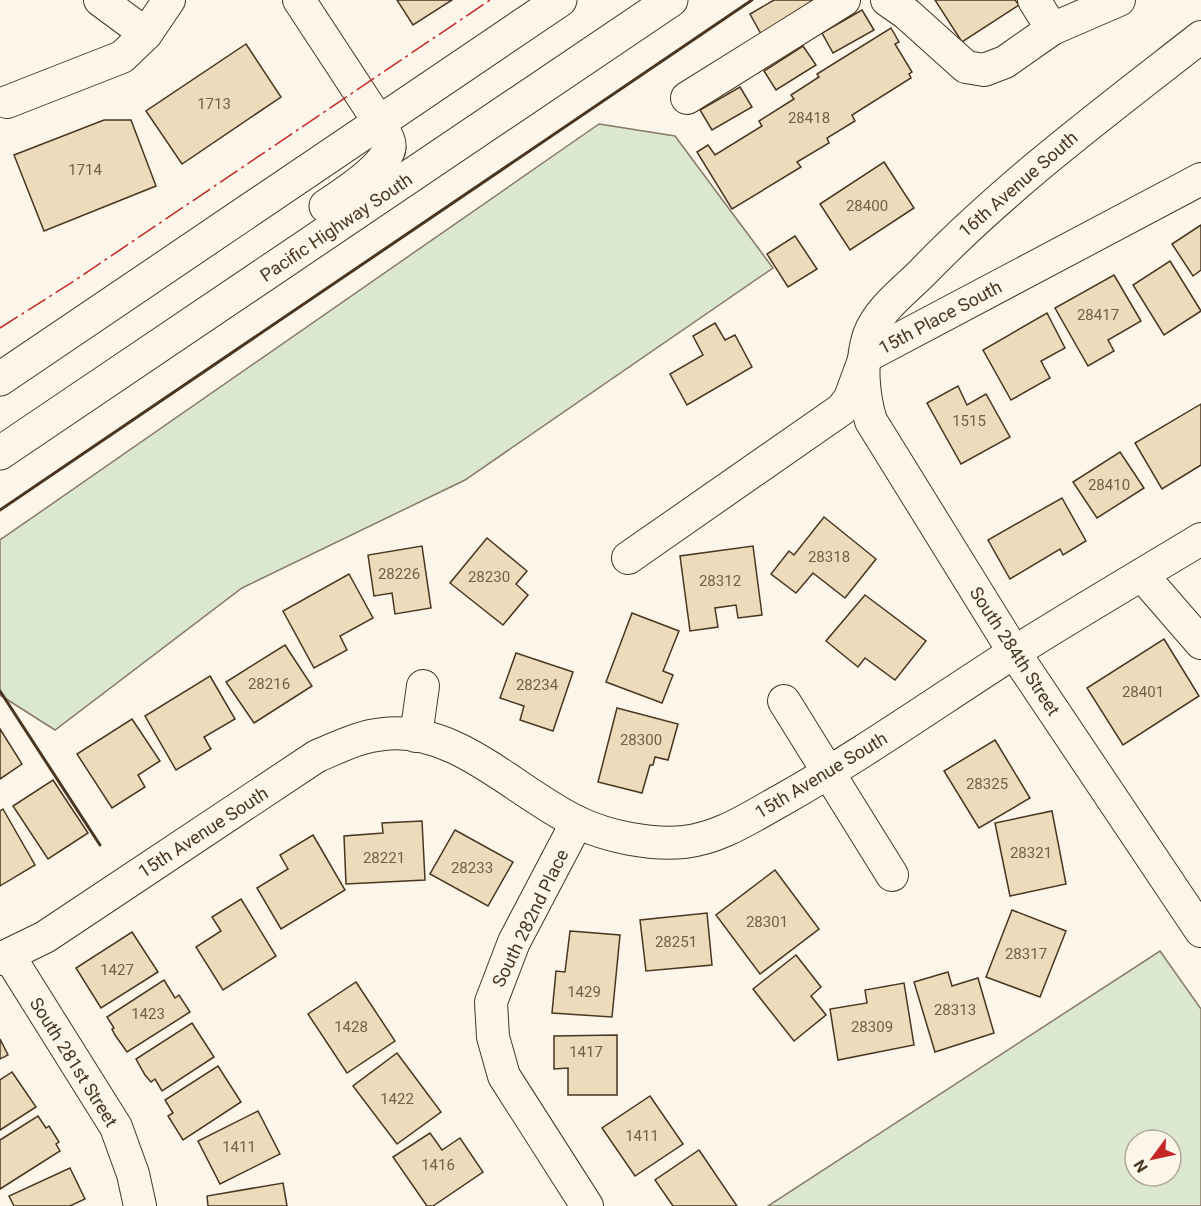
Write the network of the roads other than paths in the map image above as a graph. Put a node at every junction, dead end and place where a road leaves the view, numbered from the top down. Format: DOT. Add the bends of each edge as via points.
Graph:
graph roads {
  1 [pos="100,0"];
  2 [pos="169,0"];
  3 [pos="299,0"];
  4 [pos="560,0"];
  5 [pos="671,0"];
  6 [pos="844,0"];
  7 [pos="887,0"];
  8 [pos="1034,0"];
  9 [pos="1119,0"];
  10 [pos="1052,29"];
  11 [pos="146,34"];
  12 [pos="1201,37"];
  13 [pos="687,98"];
  14 [pos="7,102"];
  15 [pos="379,122"];
  16 [pos="1201,179"];
  17 [pos="234,295"];
  18 [pos="865,357"];
  19 [pos="0,379"];
  20 [pos="0,453"];
  21 [pos="1201,539"];
  22 [pos="628,558"];
  23 [pos="1142,575"];
  24 [pos="1201,643"];
  25 [pos="1014,652"];
  26 [pos="423,686"];
  27 [pos="784,701"];
  28 [pos="416,736"];
  29 [pos="829,773"];
  30 [pos="578,822"];
  31 [pos="892,875"];
  32 [pos="1201,931"];
  33 [pos="4,958"];
  34 [pos="140,1206"];
  35 [pos="587,1206"];
  1 -- 11 [label="street"];
  2 -- 11 [label="street"];
  3 -- 15 [label="street"];
  4 -- 15 [label="main road"];
  5 -- 17 [label="main road, Pacific Highway South"];
  6 -- 13 [label="street"];
  7 -- 10 [label="street" via="966,67 984,70 1005,62"];
  8 -- 10 [label="street"];
  9 -- 10 [label="street"];
  11 -- 14 [label="street" via="122,57"];
  12 -- 18 [label="street, 16th Avenue South" via="1033,168 954,239 878,320 869,335"];
  15 -- 17 [label="main road" via="390,145 388,156 362,181 314,215"];
  15 -- 19 [label="main road"];
  16 -- 18 [label="street, 15th Place South"];
  17 -- 20 [label="main road, Pacific Highway South"];
  18 -- 22 [label="street, 15th Place South" via="843,409"];
  18 -- 25 [label="street, South 284th Street" via="864,399 871,421"];
  21 -- 23 [label="street, 15th Avenue South"];
  23 -- 24 [label="street"];
  23 -- 25 [label="street, 15th Avenue South"];
  25 -- 29 [label="street, 15th Avenue South"];
  25 -- 32 [label="street, South 284th Street"];
  26 -- 28 [label="street"];
  27 -- 29 [label="street"];
  28 -- 30 [label="street, 15th Avenue South" via="468,754"];
  28 -- 33 [label="street, 15th Avenue South" via="382,734 351,741 317,756 45,937"];
  29 -- 30 [label="street, 15th Avenue South" via="717,836 699,840 637,841"];
  29 -- 31 [label="street"];
  30 -- 35 [label="street, South 282nd Place" via="514,942 490,1002 504,1076"];
  33 -- 34 [label="street, South 281st Street" via="116,1127"];
}
